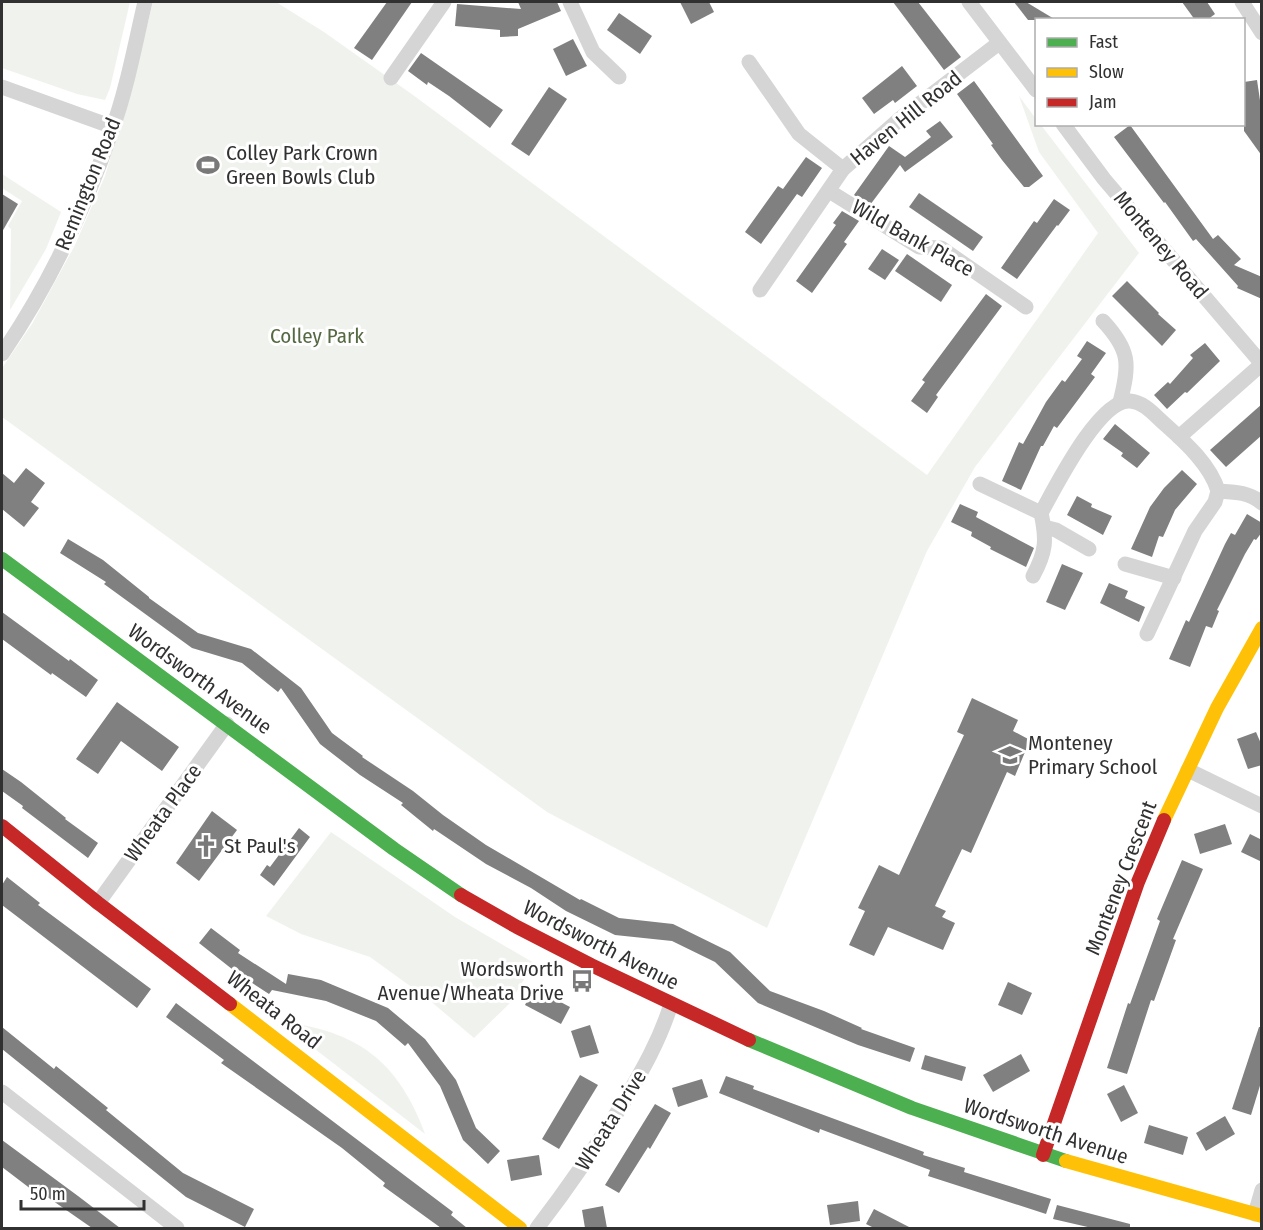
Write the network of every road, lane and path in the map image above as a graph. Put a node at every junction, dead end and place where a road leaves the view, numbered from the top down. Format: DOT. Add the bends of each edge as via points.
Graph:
graph roads {
  1 [pos="145,2"];
  2 [pos="444,2"];
  3 [pos="570,2"];
  4 [pos="969,2"];
  5 [pos="1242,2"];
  6 [pos="1262,33"];
  7 [pos="999,43"];
  8 [pos="749,62"];
  9 [pos="619,77"];
  10 [pos="391,78"];
  11 [pos="2,87"];
  12 [pos="1035,89"];
  13 [pos="1064,126"];
  14 [pos="113,127"];
  15 [pos="843,170"];
  16 [pos="829,191"];
  17 [pos="760,290"];
  18 [pos="1026,307"];
  19 [pos="1103,321"];
  20 [pos="2,354"];
  21 [pos="1262,364"];
  22 [pos="1120,402"];
  23 [pos="1179,437"];
  24 [pos="980,484"];
  25 [pos="1218,491"];
  26 [pos="1262,503"];
  27 [pos="1042,520"];
  28 [pos="1089,549"];
  29 [pos="2,559"];
  30 [pos="1125,564"];
  31 [pos="1033,576"];
  32 [pos="1174,578"];
  33 [pos="1262,628"];
  34 [pos="1147,634"];
  35 [pos="227,724"];
  36 [pos="1188,770"];
  37 [pos="1262,806"];
  38 [pos="2,826"];
  39 [pos="98,903"];
  40 [pos="671,1004"];
  41 [pos="2,1092"];
  42 [pos="1043,1155"];
  43 [pos="1262,1190"];
  44 [pos="1258,1215"];
  45 [pos="177,1228"];
  46 [pos="520,1228"];
  47 [pos="537,1228"];
  1 -- 14 [label="street, Remington Road"];
  2 -- 10 [label="street"];
  3 -- 9 [label="street" via="593,52"];
  4 -- 7 [label="street"];
  5 -- 6 [label="street"];
  7 -- 12 [label="street"];
  7 -- 15 [label="street, Haven Hill Road" via="901,118"];
  8 -- 15 [label="street" via="800,134"];
  11 -- 14 [label="street"];
  13 -- 21 [label="street, Monteney Road" via="1104,179"];
  14 -- 20 [label="street, Remington Road" via="72,230"];
  15 -- 16 [label="street, Haven Hill Road"];
  16 -- 17 [label="street, Haven Hill Road"];
  16 -- 18 [label="street, Wild Bank Place" via="919,247 941,248"];
  19 -- 22 [label="street" via="1119,338 1126,360"];
  21 -- 23 [label="street"];
  22 -- 23 [label="street" via="1143,405"];
  22 -- 27 [label="street" via="1101,417 1075,452"];
  23 -- 25 [label="street" via="1211,474"];
  24 -- 27 [label="street"];
  25 -- 26 [label="street" via="1241,492"];
  25 -- 32 [label="street"];
  27 -- 28 [label="street"];
  27 -- 31 [label="street" via="1044,552"];
  29 -- 35 [label="street, Wordsworth Avenue"];
  30 -- 32 [label="street"];
  32 -- 34 [label="street"];
  33 -- 36 [label="street, Monteney Crescent"];
  35 -- 39 [label="street, Wheata Place"];
  35 -- 40 [label="street, Wordsworth Avenue" via="460,894"];
  36 -- 37 [label="street"];
  36 -- 42 [label="street, Monteney Crescent" via="1134,894"];
  38 -- 39 [label="street, Wheata Road"];
  39 -- 46 [label="street, Wheata Road"];
  40 -- 42 [label="street, Wordsworth Avenue" via="912,1108"];
  40 -- 47 [label="street, Wheata Drive" via="665,1025 633,1086 572,1184"];
  41 -- 45 [label="street"];
  42 -- 44 [label="street, Wordsworth Avenue"];
  43 -- 44 [label="street"];
}
